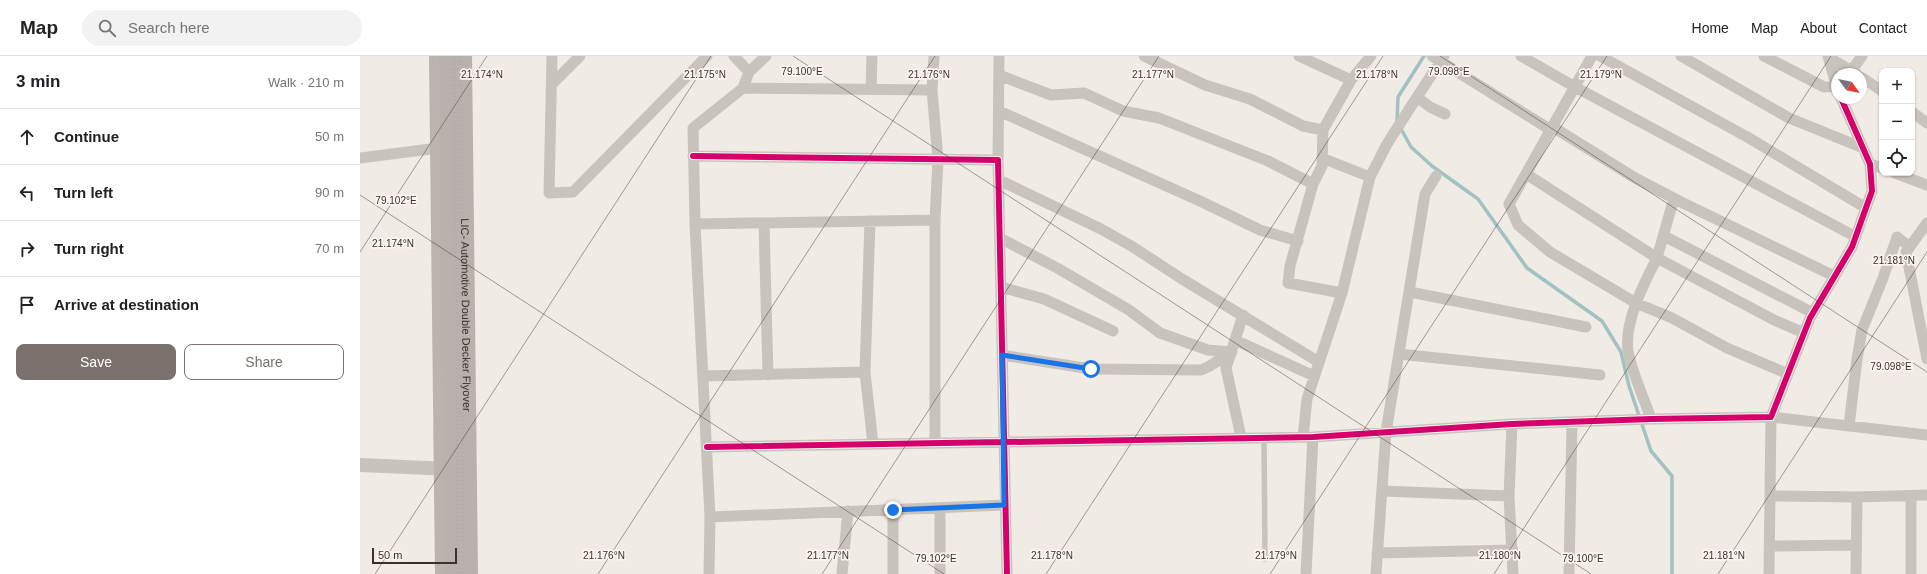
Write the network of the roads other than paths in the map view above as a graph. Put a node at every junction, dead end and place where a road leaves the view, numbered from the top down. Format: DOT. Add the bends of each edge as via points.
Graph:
graph roads {
  1 [pos="437,56"];
  2 [pos="448,56"];
  3 [pos="463,56"];
  4 [pos="469,56"];
  5 [pos="552,56"];
  6 [pos="580,56"];
  7 [pos="707,56"];
  8 [pos="734,56"];
  9 [pos="766,56"];
  10 [pos="872,56"];
  11 [pos="934,56"];
  12 [pos="999,56"];
  13 [pos="1144,56"];
  14 [pos="1299,56"];
  15 [pos="1371,56"];
  16 [pos="1521,56"];
  17 [pos="1592,56"];
  18 [pos="1600,56"];
  19 [pos="1681,56"];
  20 [pos="1764,56"];
  21 [pos="1862,56"];
  22 [pos="1828,57"];
  23 [pos="1439,58"];
  24 [pos="1831,68"];
  25 [pos="1845,68"];
  26 [pos="1857,68"];
  27 [pos="749,72"];
  28 [pos="999,75"];
  29 [pos="1351,80"];
  30 [pos="1867,82"];
  31 [pos="552,84"];
  32 [pos="1575,87"];
  33 [pos="1831,87"];
  34 [pos="743,88"];
  35 [pos="871,88"];
  36 [pos="932,90"];
  37 [pos="1879,90"];
  38 [pos="1417,97"];
  39 [pos="1844,104"];
  40 [pos="999,111"];
  41 [pos="1445,114"];
  42 [pos="1915,114"];
  43 [pos="1927,122"];
  44 [pos="1552,129"];
  45 [pos="1323,130"];
  46 [pos="438,148"];
  47 [pos="1863,148"];
  48 [pos="693,156"];
  49 [pos="360,158"];
  50 [pos="1322,158"];
  51 [pos="938,159"];
  52 [pos="998,160"];
  53 [pos="1870,164"];
  54 [pos="1879,167"];
  55 [pos="1526,174"];
  56 [pos="1436,176"];
  57 [pos="1903,176"];
  58 [pos="1370,177"];
  59 [pos="999,180"];
  60 [pos="1313,184"];
  61 [pos="1927,185"];
  62 [pos="1674,198"];
  63 [pos="1866,208"];
  64 [pos="935,220"];
  65 [pos="870,221"];
  66 [pos="764,223"];
  67 [pos="1927,223"];
  68 [pos="695,224"];
  69 [pos="1664,236"];
  70 [pos="1856,237"];
  71 [pos="1000,238"];
  72 [pos="1298,241"];
  73 [pos="1910,247"];
  74 [pos="1657,258"];
  75 [pos="1834,276"];
  76 [pos="1001,287"];
  77 [pos="1410,292"];
  78 [pos="1342,293"];
  79 [pos="1636,303"];
  80 [pos="1813,313"];
  81 [pos="1243,315"];
  82 [pos="1586,327"];
  83 [pos="1113,331"];
  84 [pos="1804,333"];
  85 [pos="1235,340"];
  86 [pos="1232,352"];
  87 [pos="1400,354"];
  88 [pos="1002,355"];
  89 [pos="1927,359"];
  90 [pos="1319,362"];
  91 [pos="865,372"];
  92 [pos="1788,374"];
  93 [pos="768,375"];
  94 [pos="1600,375"];
  95 [pos="704,376"];
  96 [pos="1314,376"];
  97 [pos="1771,417"];
  98 [pos="1649,419"];
  99 [pos="1572,422"];
  100 [pos="1512,424"];
  101 [pos="1849,426"];
  102 [pos="1386,432"];
  103 [pos="1927,435"];
  104 [pos="1241,437"];
  105 [pos="1264,437"];
  106 [pos="1308,437"];
  107 [pos="1004,442"];
  108 [pos="935,443"];
  109 [pos="873,444"];
  110 [pos="707,447"];
  111 [pos="360,465"];
  112 [pos="442,469"];
  113 [pos="475,469"];
  114 [pos="1382,491"];
  115 [pos="1927,495"];
  116 [pos="1509,496"];
  117 [pos="1770,496"];
  118 [pos="1911,496"];
  119 [pos="1857,497"];
  120 [pos="1004,505"];
  121 [pos="940,509"];
  122 [pos="893,510"];
  123 [pos="848,512"];
  124 [pos="710,517"];
  125 [pos="1856,545"];
  126 [pos="1770,546"];
  127 [pos="1513,550"];
  128 [pos="1378,553"];
  129 [pos="1265,559"];
  130 [pos="443,574"];
  131 [pos="452,574"];
  132 [pos="469,574"];
  133 [pos="476,574"];
  134 [pos="709,574"];
  135 [pos="842,574"];
  136 [pos="893,574"];
  137 [pos="940,574"];
  138 [pos="1007,574"];
  139 [pos="1306,574"];
  140 [pos="1376,574"];
  141 [pos="1513,574"];
  142 [pos="1569,574"];
  143 [pos="1769,574"];
  144 [pos="1856,574"];
  145 [pos="1911,574"];
  1 -- 46 [label="main road"];
  2 -- 131 [label="main road, LIC- Automotive Double Decker Flyover"];
  3 -- 132 [label="main road, LIC- Automotive Double Decker Flyover"];
  4 -- 113 [label="main road"];
  5 -- 31 [label="street"];
  6 -- 31 [label="street"];
  7 -- 31 [label="street" via="573,192 549,193"];
  8 -- 27 [label="street"];
  9 -- 27 [label="street"];
  10 -- 35 [label="street"];
  11 -- 36 [label="street"];
  12 -- 28 [label="street"];
  13 -- 45 [label="street" via="1205,85 1250,99 1303,126"];
  14 -- 29 [label="street"];
  15 -- 29 [label="street"];
  16 -- 32 [label="street"];
  17 -- 32 [label="street"];
  18 -- 63 [label="street" via="1749,138"];
  19 -- 47 [label="street" via="1789,118"];
  20 -- 33 [label="street" via="1824,87"];
  21 -- 26 [label="street"];
  22 -- 24 [label="street"];
  22 -- 25 [label="street"];
  23 -- 38 [label="street"];
  23 -- 44 [label="street"];
  27 -- 34 [label="street"];
  28 -- 40 [label="street"];
  28 -- 60 [label="street" via="1051,95 1084,93 1122,111 1159,118 1268,161"];
  29 -- 45 [label="street"];
  30 -- 37 [label="street"];
  32 -- 44 [label="street"];
  32 -- 70 [label="street"];
  34 -- 35 [label="street"];
  34 -- 48 [label="street" via="693,128"];
  35 -- 36 [label="street"];
  36 -- 51 [label="street"];
  38 -- 41 [label="street"];
  38 -- 58 [label="street" via="1387,144"];
  39 -- 47 [label="street"];
  40 -- 52 [label="street"];
  40 -- 72 [label="street" via="1260,230"];
  42 -- 43 [label="street"];
  44 -- 55 [label="street"];
  44 -- 62 [label="street" via="1634,178"];
  45 -- 50 [label="street"];
  46 -- 49 [label="street"];
  46 -- 112 [label="main road"];
  47 -- 53 [label="street"];
  48 -- 51 [label="street"];
  48 -- 68 [label="street"];
  50 -- 58 [label="street"];
  50 -- 60 [label="street" via="1322,166"];
  51 -- 52 [label="street"];
  51 -- 64 [label="street"];
  52 -- 59 [label="street"];
  53 -- 54 [label="street"];
  53 -- 63 [label="street" via="1872,191"];
  55 -- 74 [label="street"];
  55 -- 79 [label="street" via="1509,204 1518,225 1550,252"];
  56 -- 77 [label="street" via="1425,194"];
  57 -- 61 [label="street"];
  58 -- 78 [label="street"];
  59 -- 71 [label="street"];
  59 -- 81 [label="street" via="1101,229"];
  60 -- 72 [label="street"];
  62 -- 69 [label="street"];
  62 -- 75 [label="street"];
  63 -- 70 [label="street"];
  64 -- 65 [label="street"];
  64 -- 108 [label="street"];
  65 -- 66 [label="street"];
  65 -- 91 [label="street"];
  66 -- 68 [label="street"];
  66 -- 93 [label="street"];
  67 -- 73 [label="street"];
  68 -- 95 [label="street"];
  69 -- 74 [label="street"];
  69 -- 80 [label="street"];
  70 -- 75 [label="street"];
  71 -- 76 [label="street"];
  71 -- 86 [label="street" via="1129,310 1160,333 1208,350"];
  72 -- 78 [label="street" via="1288,283"];
  73 -- 89 [label="street" via="1906,252"];
  73 -- 101 [label="street" via="1897,237 1862,330"];
  74 -- 79 [label="street"];
  74 -- 84 [label="street" via="1774,320"];
  75 -- 80 [label="street"];
  76 -- 83 [label="street" via="1044,299"];
  76 -- 88 [label="street"];
  77 -- 82 [label="street"];
  77 -- 87 [label="street"];
  78 -- 90 [label="street"];
  79 -- 92 [label="street" via="1672,318 1727,348"];
  79 -- 98 [label="street" via="1630,322 1628,351"];
  80 -- 84 [label="street"];
  81 -- 85 [label="street"];
  81 -- 90 [label="street"];
  84 -- 92 [label="street"];
  85 -- 86 [label="street"];
  85 -- 96 [label="street"];
  86 -- 88 [label="street" via="1201,370 1091,369"];
  86 -- 104 [label="street" via="1226,368"];
  87 -- 94 [label="street"];
  87 -- 102 [label="street"];
  88 -- 107 [label="street"];
  90 -- 96 [label="street"];
  91 -- 93 [label="street"];
  91 -- 109 [label="street"];
  92 -- 97 [label="street"];
  93 -- 95 [label="street"];
  95 -- 110 [label="street"];
  96 -- 106 [label="street" via="1307,399"];
  97 -- 98 [label="street"];
  97 -- 101 [label="street"];
  97 -- 117 [label="street"];
  98 -- 99 [label="street"];
  99 -- 100 [label="street"];
  99 -- 142 [label="street"];
  100 -- 102 [label="street"];
  100 -- 116 [label="street"];
  101 -- 103 [label="street"];
  102 -- 106 [label="street"];
  102 -- 114 [label="street"];
  104 -- 105 [label="street"];
  104 -- 107 [label="street"];
  105 -- 106 [label="street"];
  105 -- 129 [label="lane"];
  106 -- 139 [label="street"];
  107 -- 108 [label="street"];
  107 -- 120 [label="street"];
  108 -- 109 [label="street"];
  109 -- 110 [label="street"];
  110 -- 124 [label="street"];
  111 -- 112 [label="street"];
  112 -- 113 [label="street"];
  112 -- 130 [label="main road"];
  113 -- 133 [label="main road"];
  114 -- 116 [label="street"];
  114 -- 128 [label="street"];
  115 -- 118 [label="street"];
  116 -- 127 [label="street"];
  117 -- 119 [label="street"];
  117 -- 126 [label="street"];
  118 -- 119 [label="street"];
  118 -- 145 [label="street"];
  119 -- 125 [label="street"];
  120 -- 121 [label="street"];
  120 -- 138 [label="street"];
  121 -- 122 [label="street"];
  121 -- 137 [label="street"];
  122 -- 123 [label="street"];
  122 -- 136 [label="street"];
  123 -- 124 [label="street"];
  123 -- 135 [label="street"];
  124 -- 134 [label="street"];
  125 -- 126 [label="street"];
  125 -- 144 [label="street"];
  126 -- 143 [label="street"];
  127 -- 128 [label="street"];
  127 -- 141 [label="street"];
  128 -- 140 [label="street"];
}
